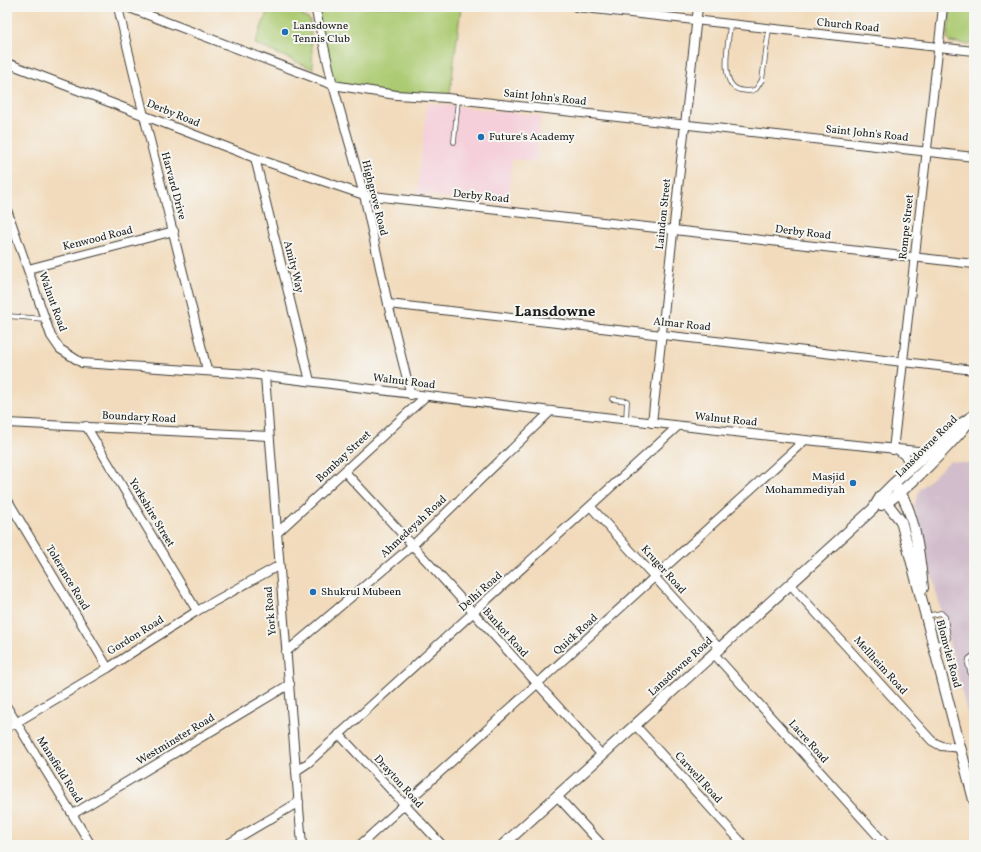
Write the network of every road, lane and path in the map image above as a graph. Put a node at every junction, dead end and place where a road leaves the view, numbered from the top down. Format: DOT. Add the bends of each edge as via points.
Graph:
graph roads {
  1 [pos="118,7"];
  2 [pos="127,7"];
  3 [pos="315,7"];
  4 [pos="576,7"];
  5 [pos="698,7"];
  6 [pos="943,7"];
  7 [pos="697,21"];
  8 [pos="730,24"];
  9 [pos="769,29"];
  10 [pos="938,47"];
  11 [pos="974,51"];
  12 [pos="7,63"];
  13 [pos="333,85"];
  14 [pos="458,99"];
  15 [pos="142,114"];
  16 [pos="685,125"];
  17 [pos="454,142"];
  18 [pos="926,152"];
  19 [pos="974,157"];
  20 [pos="255,158"];
  21 [pos="364,196"];
  22 [pos="7,210"];
  23 [pos="673,229"];
  24 [pos="174,231"];
  25 [pos="915,257"];
  26 [pos="974,264"];
  27 [pos="28,269"];
  28 [pos="388,304"];
  29 [pos="7,316"];
  30 [pos="45,319"];
  31 [pos="662,334"];
  32 [pos="903,361"];
  33 [pos="207,370"];
  34 [pos="974,370"];
  35 [pos="265,376"];
  36 [pos="310,381"];
  37 [pos="411,395"];
  38 [pos="426,396"];
  39 [pos="612,399"];
  40 [pos="551,411"];
  41 [pos="974,415"];
  42 [pos="626,420"];
  43 [pos="7,423"];
  44 [pos="652,423"];
  45 [pos="86,426"];
  46 [pos="678,426"];
  47 [pos="269,436"];
  48 [pos="805,440"];
  49 [pos="895,450"];
  50 [pos="928,452"];
  51 [pos="911,468"];
  52 [pos="344,472"];
  53 [pos="897,488"];
  54 [pos="884,499"];
  55 [pos="7,500"];
  56 [pos="591,507"];
  57 [pos="277,533"];
  58 [pos="413,544"];
  59 [pos="278,566"];
  60 [pos="655,578"];
  61 [pos="790,584"];
  62 [pos="197,611"];
  63 [pos="924,611"];
  64 [pos="473,614"];
  65 [pos="933,645"];
  66 [pos="717,651"];
  67 [pos="286,652"];
  68 [pos="974,655"];
  69 [pos="108,668"];
  70 [pos="290,684"];
  71 [pos="538,684"];
  72 [pos="974,686"];
  73 [pos="7,707"];
  74 [pos="16,722"];
  75 [pos="635,725"];
  76 [pos="7,728"];
  77 [pos="339,734"];
  78 [pos="961,748"];
  79 [pos="602,754"];
  80 [pos="296,771"];
  81 [pos="972,783"];
  82 [pos="557,796"];
  83 [pos="974,796"];
  84 [pos="299,802"];
  85 [pos="404,805"];
  86 [pos="73,814"];
  87 [pos="91,845"];
  88 [pos="226,845"];
  89 [pos="302,845"];
  90 [pos="360,845"];
  91 [pos="442,845"];
  92 [pos="503,845"];
  93 [pos="602,845"];
  94 [pos="744,845"];
  95 [pos="886,845"];
  1 -- 15 [label="street, Harvard Drive"];
  2 -- 13 [label="street, Saint John's Road"];
  3 -- 13 [label="street, Highgrove Road"];
  4 -- 7 [label="street, Church Road"];
  5 -- 7 [label="street, Laindon Street"];
  6 -- 10 [label="street, Rompe Street"];
  7 -- 8 [label="street, Church Road"];
  7 -- 16 [label="street, Laindon Street"];
  8 -- 9 [label="street, Church Road"];
  8 -- 9 [label="lane" via="728,78 733,86 746,91 756,89 762,80"];
  9 -- 10 [label="street, Church Road"];
  10 -- 11 [label="street, Church Road"];
  10 -- 18 [label="street, Rompe Street"];
  12 -- 15 [label="street, Derby Road"];
  13 -- 14 [label="street, Saint John's Road" via="396,95"];
  13 -- 21 [label="street, Highgrove Road"];
  14 -- 16 [label="street, Saint John's Road"];
  14 -- 17 [label="lane"];
  15 -- 20 [label="street, Derby Road"];
  15 -- 24 [label="street, Harvard Drive"];
  16 -- 18 [label="street, Saint John's Road"];
  16 -- 23 [label="street, Laindon Street"];
  18 -- 19 [label="street, Saint John's Road"];
  18 -- 25 [label="street, Rompe Street"];
  20 -- 21 [label="street, Derby Road"];
  20 -- 36 [label="street, Amity Way"];
  21 -- 23 [label="street, Derby Road"];
  21 -- 28 [label="street, Highgrove Road"];
  22 -- 27 [label="street, Walnut Road"];
  23 -- 25 [label="street, Derby Road"];
  23 -- 31 [label="street, Laindon Street"];
  24 -- 27 [label="street, Kenwood Road"];
  24 -- 33 [label="street, Harvard Drive"];
  25 -- 26 [label="street, Derby Road"];
  25 -- 32 [label="street, Rompe Street"];
  27 -- 30 [label="street, Walnut Road"];
  28 -- 31 [label="street, Almar Road"];
  28 -- 37 [label="street, Highgrove Road"];
  29 -- 30 [label="lane"];
  30 -- 33 [label="street, Walnut Road" via="51,336 60,349 82,363"];
  31 -- 32 [label="street, Almar Road"];
  31 -- 44 [label="street, Laindon Street"];
  32 -- 34 [label="street, Almar Road"];
  32 -- 49 [label="street, Rompe Street"];
  33 -- 35 [label="street, Walnut Road"];
  35 -- 36 [label="street, Walnut Road"];
  35 -- 47 [label="street, York Road"];
  36 -- 37 [label="street, Walnut Road"];
  37 -- 38 [label="street, Walnut Road"];
  38 -- 40 [label="street, Walnut Road"];
  38 -- 52 [label="street, Bombay Street"];
  39 -- 42 [label="lane" via="627,401"];
  40 -- 42 [label="street, Walnut Road"];
  40 -- 58 [label="street, Ahmedeyah Road"];
  41 -- 50 [label="street, Lansdowne Road"];
  41 -- 53 [label="street, Lansdowne Road" via="948,446"];
  42 -- 44 [label="street, Walnut Road"];
  43 -- 45 [label="street, Boundary Road"];
  44 -- 46 [label="street, Walnut Road"];
  45 -- 47 [label="street, Boundary Road"];
  45 -- 62 [label="street, Yorkshire Street"];
  46 -- 48 [label="street, Walnut Road"];
  46 -- 56 [label="street, Delhi Road"];
  47 -- 57 [label="street, York Road"];
  48 -- 49 [label="street, Walnut Road"];
  48 -- 60 [label="street, Quick Road"];
  49 -- 50 [label="street, Walnut Road"];
  49 -- 51 [label="street" via="906,457"];
  50 -- 51 [label="street, Lansdowne Road"];
  51 -- 53 [label="street, Lansdowne Road"];
  52 -- 57 [label="street, Bombay Street"];
  52 -- 58 [label="street, Bankot Road"];
  53 -- 54 [label="street, Lansdowne Road"];
  53 -- 63 [label="street, Blomvlei Road" via="905,499 916,541 924,590"];
  54 -- 61 [label="street, Lansdowne Road"];
  54 -- 63 [label="street, Blomvlei Road" via="902,521"];
  55 -- 69 [label="street, Tolerance Road"];
  56 -- 60 [label="street, Kruger Road"];
  56 -- 64 [label="street, Delhi Road"];
  57 -- 59 [label="street, York Road"];
  58 -- 64 [label="street, Bankot Road"];
  58 -- 67 [label="street, Ahmedeyah Road"];
  59 -- 62 [label="street, Gordon Road"];
  59 -- 67 [label="street, York Road"];
  60 -- 66 [label="street, Kruger Road"];
  60 -- 71 [label="street, Quick Road"];
  61 -- 66 [label="street, Lansdowne Road"];
  61 -- 78 [label="street, Mellheim Road" via="932,741 941,746"];
  62 -- 69 [label="street, Gordon Road"];
  63 -- 65 [label="street, Blomvlei Road"];
  63 -- 65 [label="lane" via="941,613 944,617 948,638"];
  64 -- 71 [label="street, Bankot Road"];
  64 -- 77 [label="street, Delhi Road"];
  65 -- 78 [label="street, Blomvlei Road"];
  66 -- 75 [label="street, Lansdowne Road"];
  66 -- 95 [label="street, Lacre Road"];
  67 -- 70 [label="street, York Road"];
  68 -- 72 [label="lane" via="968,664"];
  69 -- 74 [label="street, Gordon Road"];
  70 -- 80 [label="street, York Road"];
  70 -- 86 [label="street, Westminster Road"];
  71 -- 79 [label="street, Bankot Road"];
  71 -- 85 [label="street, Quick Road"];
  73 -- 74 [label="street, Mansfield Road"];
  74 -- 76 [label="street, Gordon Road"];
  74 -- 86 [label="street, Mansfield Road"];
  75 -- 79 [label="street, Lansdowne Road"];
  75 -- 94 [label="street, Carwell Road"];
  77 -- 80 [label="street, Delhi Road"];
  77 -- 85 [label="street, Drayton Road"];
  78 -- 81 [label="street, Blomvlei Road"];
  79 -- 82 [label="street, Lansdowne Road"];
  80 -- 84 [label="street, York Road"];
  81 -- 83 [label="street, Blomvlei Road"];
  82 -- 92 [label="street, Lansdowne Road"];
  82 -- 93 [label="street"];
  84 -- 88 [label="street"];
  84 -- 89 [label="street, York Road"];
  85 -- 90 [label="street, Quick Road"];
  85 -- 91 [label="street, Drayton Road"];
  86 -- 87 [label="street, Mansfield Road"];
}
